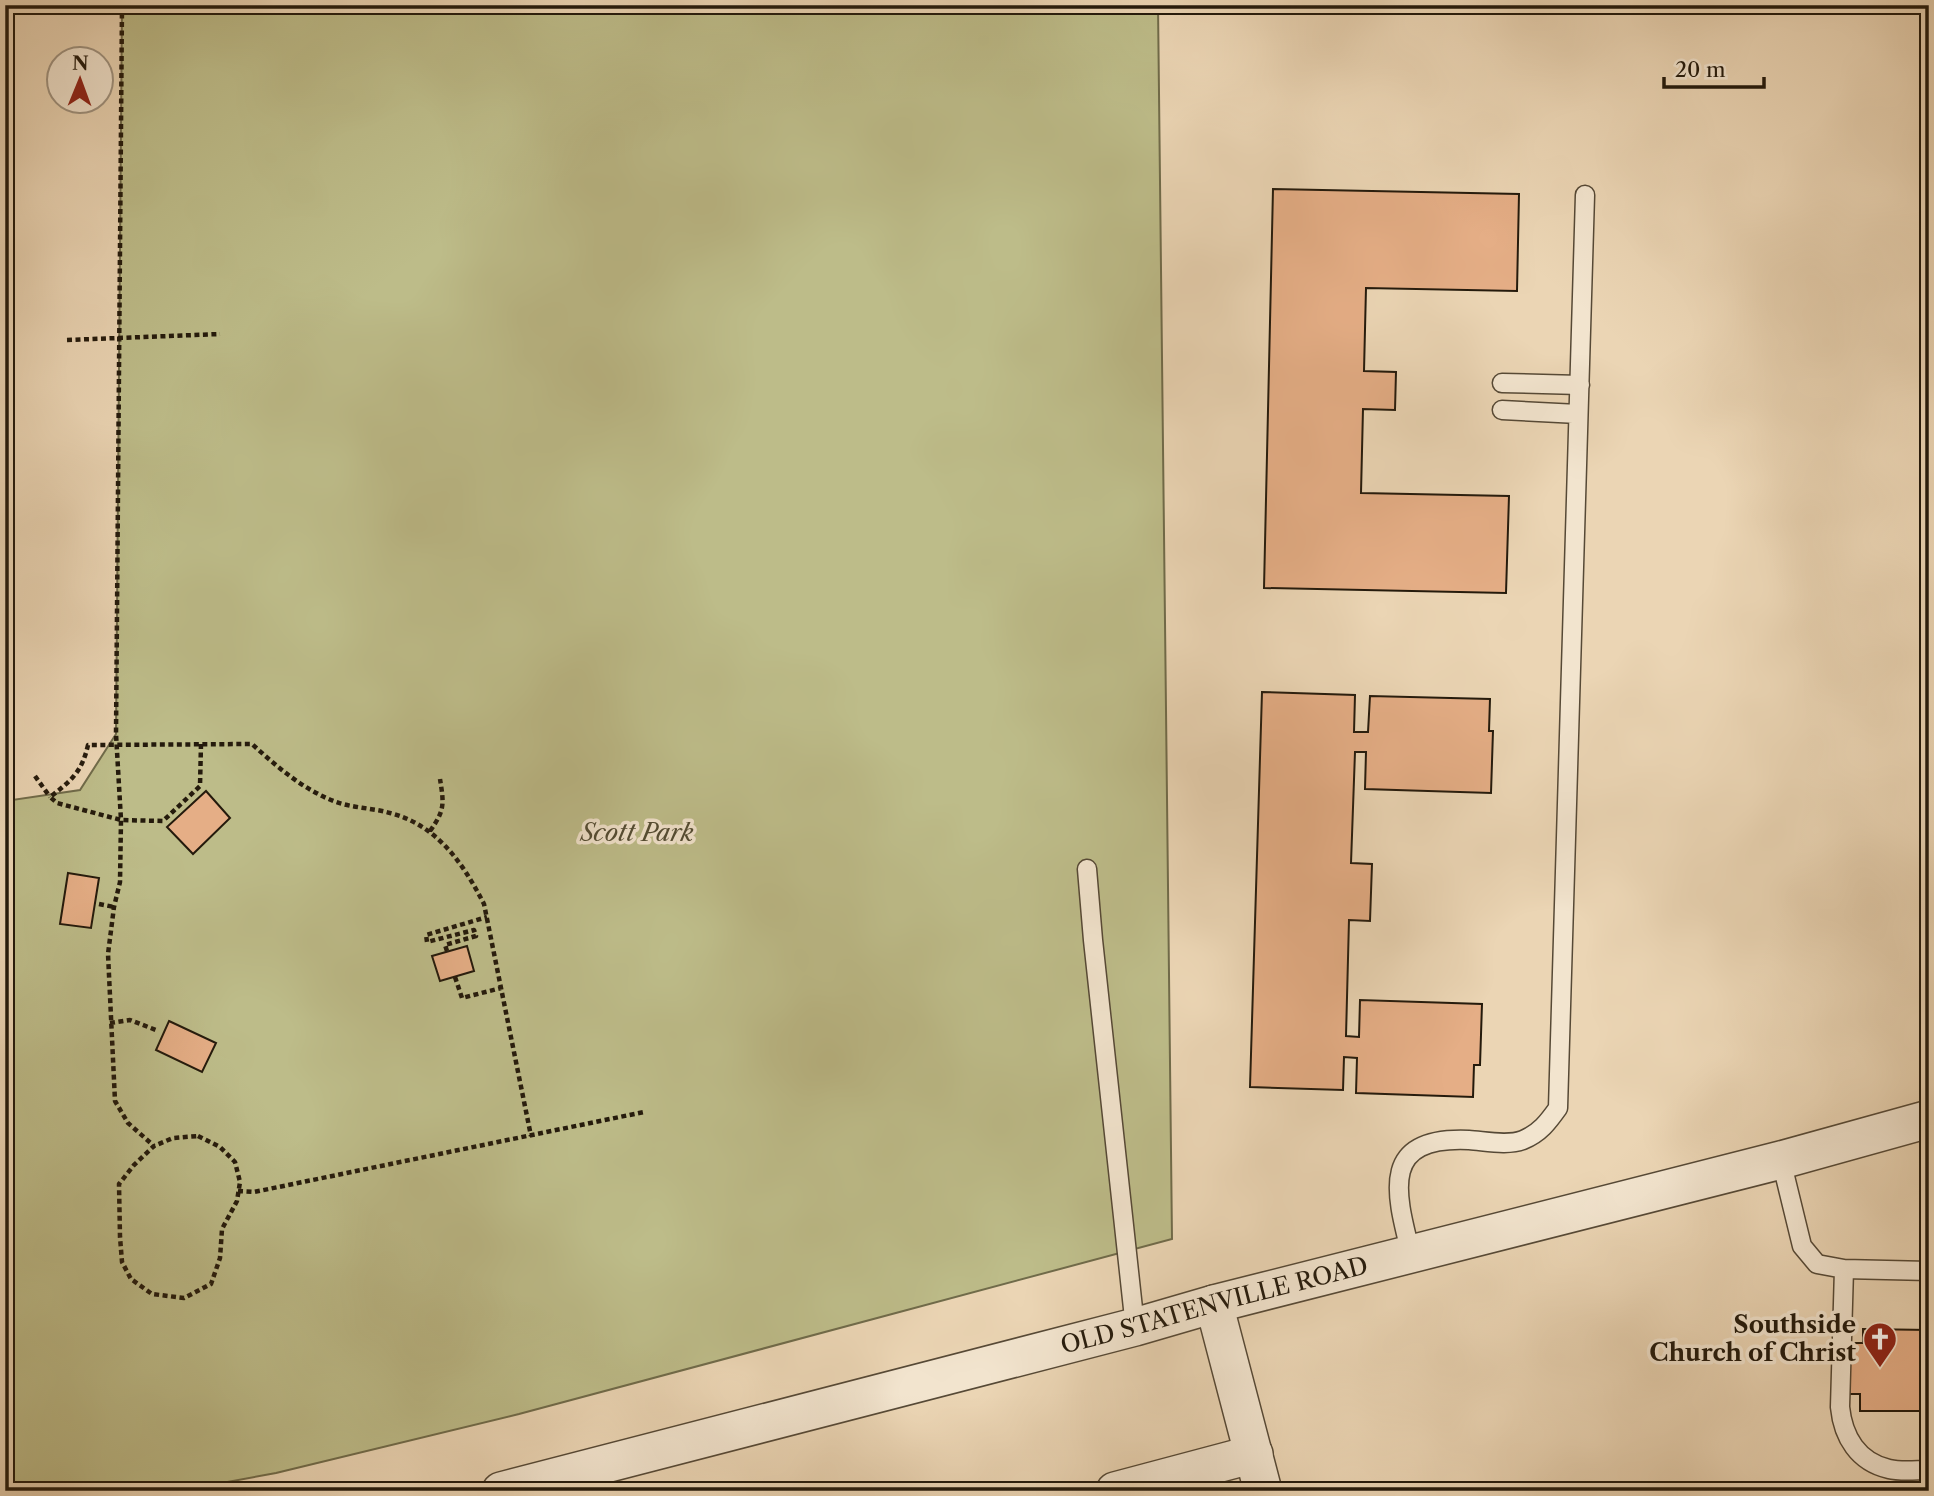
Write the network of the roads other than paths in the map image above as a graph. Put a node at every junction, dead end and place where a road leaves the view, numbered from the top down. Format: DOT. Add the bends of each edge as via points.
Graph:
graph roads {
  1 [pos="1585,195"];
  2 [pos="1503,383"];
  3 [pos="1580,385"];
  4 [pos="1502,410"];
  5 [pos="1578,414"];
  6 [pos="1087,869"];
  7 [pos="1929,1119"];
  8 [pos="1781,1160"];
  9 [pos="1411,1254"];
  10 [pos="1844,1269"];
  11 [pos="1929,1271"];
  12 [pos="1214,1304"];
  13 [pos="1135,1327"];
  14 [pos="1254,1454"];
  15 [pos="1929,1471"];
  16 [pos="500,1491"];
  17 [pos="1115,1491"];
  18 [pos="1263,1491"];
  1 -- 3 [label="lane"];
  2 -- 3 [label="lane"];
  3 -- 5 [label="lane"];
  4 -- 5 [label="lane"];
  5 -- 9 [label="lane" via="1558,1108 1544,1128 1521,1141 1445,1139 1424,1144 1404,1160 1399,1209"];
  6 -- 13 [label="lane"];
  7 -- 8 [label="street, OLD STATENVILLE ROAD"];
  8 -- 9 [label="street, OLD STATENVILLE ROAD"];
  8 -- 10 [label="lane" via="1802,1246 1817,1264"];
  9 -- 12 [label="street, OLD STATENVILLE ROAD"];
  10 -- 11 [label="lane"];
  10 -- 15 [label="lane" via="1840,1407 1850,1442 1864,1459 1890,1470"];
  12 -- 13 [label="street, OLD STATENVILLE ROAD"];
  12 -- 14 [label="street"];
  13 -- 16 [label="street, OLD STATENVILLE ROAD"];
  14 -- 17 [label="street"];
  14 -- 18 [label="street"];
}
